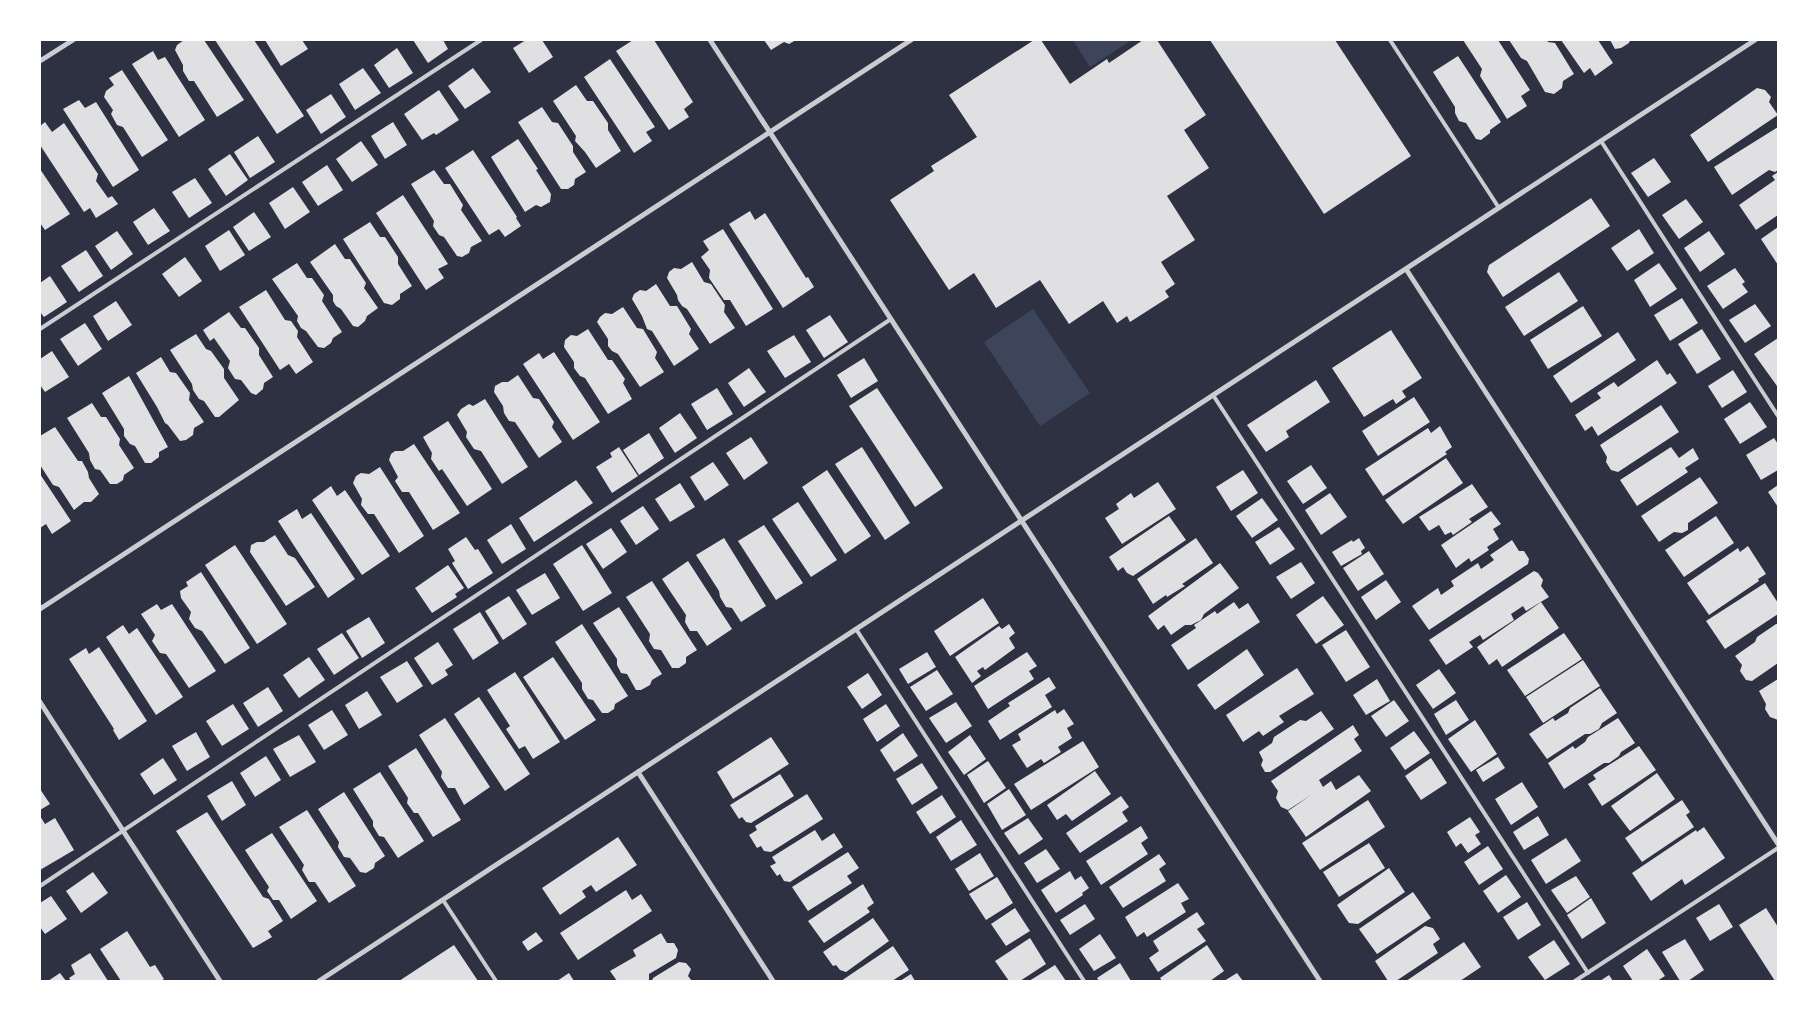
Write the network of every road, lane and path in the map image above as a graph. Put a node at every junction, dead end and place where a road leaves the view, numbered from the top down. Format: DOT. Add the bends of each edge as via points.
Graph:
graph roads {
  1 [pos="73,40"];
  2 [pos="482,40"];
  3 [pos="710,40"];
  4 [pos="911,40"];
  5 [pos="1390,40"];
  6 [pos="1755,40"];
  7 [pos="40,62"];
  8 [pos="770,132"];
  9 [pos="1601,141"];
  10 [pos="1499,208"];
  11 [pos="1406,269"];
  12 [pos="891,319"];
  13 [pos="40,329"];
  14 [pos="1213,395"];
  15 [pos="1778,416"];
  16 [pos="1022,520"];
  17 [pos="40,609"];
  18 [pos="856,629"];
  19 [pos="40,702"];
  20 [pos="638,772"];
  21 [pos="124,831"];
  22 [pos="1778,846"];
  23 [pos="40,886"];
  24 [pos="443,900"];
  25 [pos="1588,973"];
  26 [pos="220,981"];
  27 [pos="319,981"];
  28 [pos="496,981"];
  29 [pos="774,981"];
  30 [pos="1084,981"];
  31 [pos="1320,981"];
  32 [pos="1575,981"];
  1 -- 7 [label="street"];
  2 -- 13 [label="lane"];
  3 -- 8 [label="street"];
  4 -- 8 [label="street"];
  5 -- 10 [label="lane"];
  6 -- 9 [label="street"];
  8 -- 12 [label="street"];
  8 -- 17 [label="street"];
  9 -- 10 [label="street"];
  9 -- 15 [label="lane"];
  10 -- 11 [label="street"];
  11 -- 14 [label="street"];
  11 -- 22 [label="street"];
  12 -- 16 [label="street"];
  12 -- 21 [label="lane"];
  14 -- 16 [label="street"];
  14 -- 25 [label="lane"];
  16 -- 18 [label="street"];
  16 -- 31 [label="street"];
  18 -- 20 [label="street"];
  18 -- 30 [label="lane"];
  19 -- 21 [label="street"];
  20 -- 24 [label="street"];
  20 -- 29 [label="street"];
  21 -- 23 [label="lane"];
  21 -- 26 [label="street"];
  22 -- 25 [label="lane"];
  24 -- 27 [label="street"];
  24 -- 28 [label="lane"];
  25 -- 32 [label="lane"];
}
